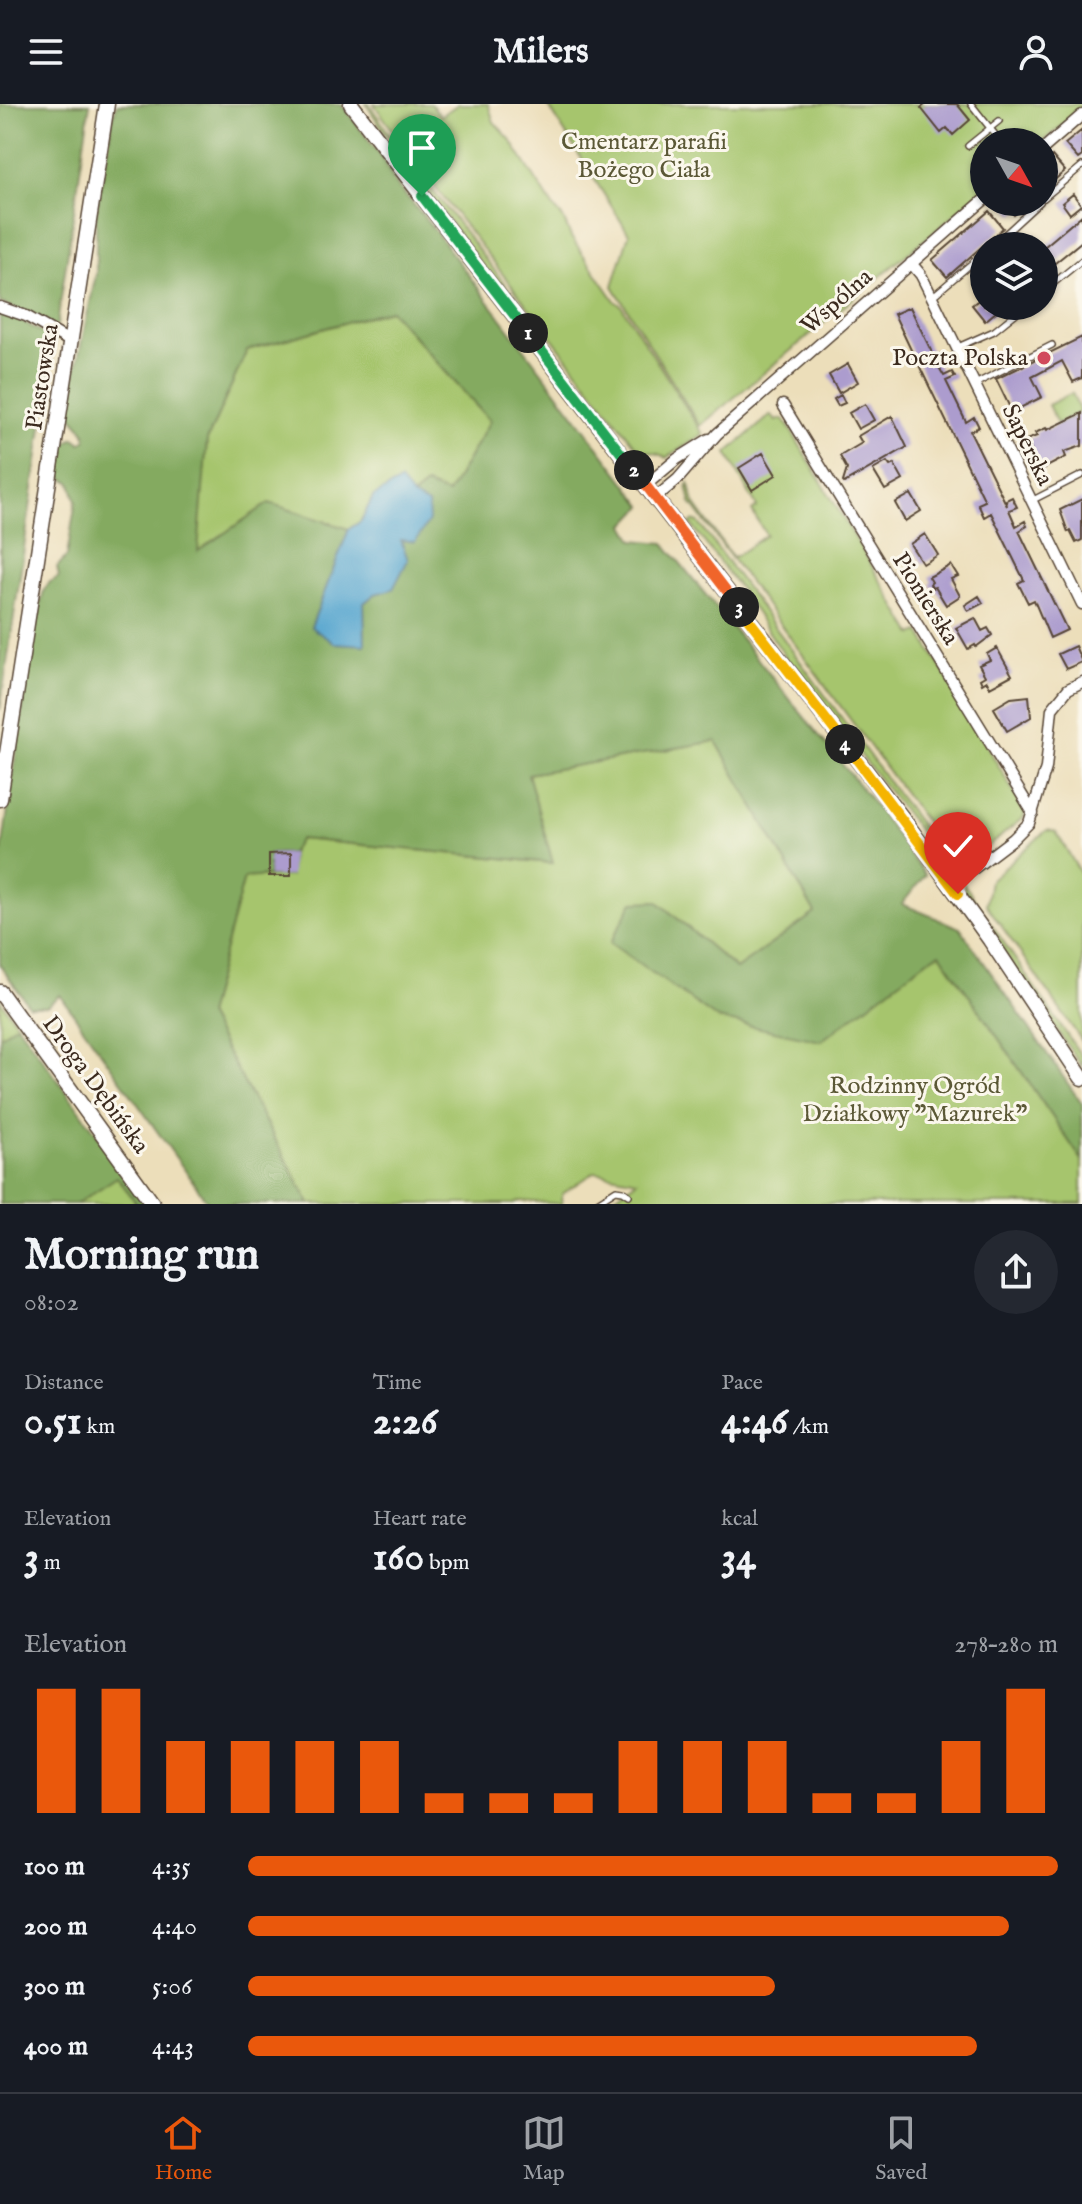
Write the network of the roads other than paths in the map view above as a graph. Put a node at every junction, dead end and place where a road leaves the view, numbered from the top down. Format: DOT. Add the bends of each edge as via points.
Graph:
graph roads {
  1 [pos="107,104"];
  2 [pos="971,104"];
  3 [pos="356,109"];
  4 [pos="1082,115"];
  5 [pos="999,121"];
  6 [pos="990,128"];
  7 [pos="1058,136"];
  8 [pos="1082,166"];
  9 [pos="1058,186"];
  10 [pos="970,212"];
  11 [pos="1025,216"];
  12 [pos="1007,232"];
  13 [pos="1082,260"];
  14 [pos="911,263"];
  15 [pos="970,265"];
  16 [pos="1058,280"];
  17 [pos="932,297"];
  18 [pos="0,307"];
  19 [pos="1008,320"];
  20 [pos="71,342"];
  21 [pos="1052,345"];
  22 [pos="957,347"];
  23 [pos="975,384"];
  24 [pos="783,405"];
  25 [pos="717,434"];
  26 [pos="1082,475"];
  27 [pos="646,485"];
  28 [pos="655,498"];
  29 [pos="1032,501"];
  30 [pos="1082,604"];
  31 [pos="1082,682"];
  32 [pos="0,799"];
  33 [pos="1033,813"];
  34 [pos="952,885"];
  35 [pos="0,992"];
  36 [pos="1082,1078"];
  37 [pos="629,1195"];
  38 [pos="153,1204"];
  39 [pos="594,1204"];
  1 -- 20 [label="main road, Piastowska"];
  2 -- 6 [label="lane"];
  3 -- 27 [label="main road"];
  4 -- 7 [label="street"];
  5 -- 6 [label="lane"];
  8 -- 9 [label="lane"];
  10 -- 14 [label="street, Wspólna"];
  11 -- 12 [label="lane"];
  13 -- 16 [label="lane"];
  14 -- 17 [label="street, Saperska"];
  14 -- 25 [label="street, Wspólna"];
  15 -- 17 [label="lane"];
  17 -- 22 [label="street, Saperska"];
  18 -- 20 [label="street"];
  19 -- 22 [label="lane"];
  20 -- 32 [label="main road, Piastowska"];
  21 -- 23 [label="lane"];
  22 -- 23 [label="street, Saperska"];
  23 -- 29 [label="street, Saperska"];
  24 -- 33 [label="street, Pionierska"];
  25 -- 27 [label="street, Wspólna"];
  25 -- 28 [label="street, Wspólna"];
  26 -- 29 [label="lane"];
  27 -- 28 [label="main road"];
  28 -- 34 [label="main road"];
  29 -- 30 [label="street, Saperska"];
  31 -- 33 [label="street" via="1061,695 1052,709 1046,768"];
  33 -- 34 [label="street" via="1013,839"];
  34 -- 36 [label="main road"];
  35 -- 38 [label="main road, Droga Dębińska"];
  37 -- 39 [label="lane" via="616,1190"];
}
